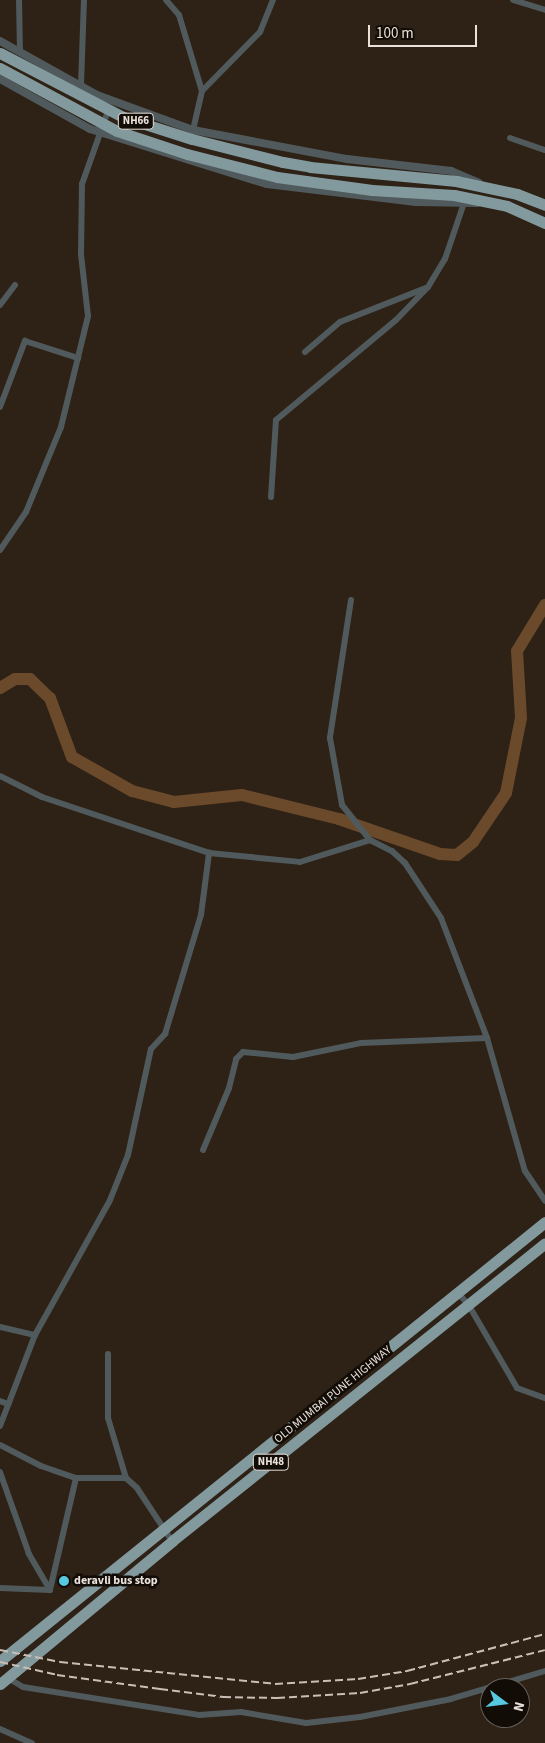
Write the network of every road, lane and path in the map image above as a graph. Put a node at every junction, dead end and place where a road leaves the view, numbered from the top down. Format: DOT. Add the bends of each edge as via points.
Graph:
graph roads {
  1 [pos="19,0"];
  2 [pos="84,0"];
  3 [pos="166,0"];
  4 [pos="273,0"];
  5 [pos="513,0"];
  6 [pos="545,10"];
  7 [pos="0,42"];
  8 [pos="20,51"];
  9 [pos="0,53"];
  10 [pos="0,68"];
  11 [pos="0,79"];
  12 [pos="81,85"];
  13 [pos="202,91"];
  14 [pos="112,101"];
  15 [pos="193,130"];
  16 [pos="100,132"];
  17 [pos="510,138"];
  18 [pos="545,150"];
  19 [pos="489,188"];
  20 [pos="489,202"];
  21 [pos="464,204"];
  22 [pos="545,204"];
  23 [pos="545,223"];
  24 [pos="15,285"];
  25 [pos="428,287"];
  26 [pos="0,305"];
  27 [pos="305,352"];
  28 [pos="78,358"];
  29 [pos="0,384"];
  30 [pos="7,386"];
  31 [pos="0,407"];
  32 [pos="271,497"];
  33 [pos="0,550"];
  34 [pos="350,600"];
  35 [pos="0,776"];
  36 [pos="367,838"];
  37 [pos="209,853"];
  38 [pos="486,1038"];
  39 [pos="203,1150"];
  40 [pos="545,1201"];
  41 [pos="545,1222"];
  42 [pos="545,1243"];
  43 [pos="458,1293"];
  44 [pos="468,1304"];
  45 [pos="0,1327"];
  46 [pos="35,1335"];
  47 [pos="108,1354"];
  48 [pos="545,1398"];
  49 [pos="0,1401"];
  50 [pos="8,1404"];
  51 [pos="0,1426"];
  52 [pos="0,1444"];
  53 [pos="0,1473"];
  54 [pos="76,1478"];
  55 [pos="126,1478"];
  56 [pos="165,1530"];
  57 [pos="172,1541"];
  58 [pos="0,1588"];
  59 [pos="50,1590"];
  60 [pos="74,1599"];
  61 [pos="84,1613"];
  62 [pos="0,1661"];
  63 [pos="545,1672"];
  64 [pos="4,1681"];
  65 [pos="0,1728"];
  66 [pos="32,1743"];
  1 -- 8 [label="street"];
  2 -- 12 [label="street"];
  3 -- 13 [label="street" via="178,15"];
  4 -- 13 [label="street" via="260,32"];
  5 -- 6 [label="street"];
  7 -- 8 [label="street"];
  8 -- 12 [label="street"];
  9 -- 19 [label="highway, NH66, bridge" via="123,117 192,139 310,167 456,180"];
  10 -- 20 [label="highway, NH66, bridge" via="117,131 187,154 308,183 454,195"];
  11 -- 16 [label="street"];
  12 -- 14 [label="street"];
  13 -- 15 [label="street"];
  14 -- 15 [label="street"];
  14 -- 16 [label="street"];
  15 -- 19 [label="street" via="348,159 451,171"];
  16 -- 21 [label="street" via="267,184 416,202"];
  16 -- 28 [label="street" via="82,184 81,255 88,307"];
  17 -- 18 [label="street"];
  19 -- 22 [label="highway, NH66"];
  20 -- 21 [label="street"];
  20 -- 23 [label="highway, NH66" via="507,206"];
  21 -- 25 [label="street" via="445,259"];
  24 -- 26 [label="street"];
  25 -- 27 [label="street" via="340,322"];
  25 -- 32 [label="street" via="396,320 276,420"];
  28 -- 30 [label="street" via="25,340"];
  28 -- 33 [label="street" via="48,465 26,512"];
  29 -- 30 [label="street"];
  30 -- 31 [label="street"];
  34 -- 36 [label="street" via="330,738 342,805"];
  35 -- 37 [label="street" via="42,797"];
  36 -- 37 [label="street" via="300,862"];
  36 -- 38 [label="street" via="405,863 442,918"];
  37 -- 46 [label="street" via="201,915 165,1034 151,1049 128,1155 110,1200"];
  38 -- 39 [label="street" via="361,1044 294,1057 243,1052 236,1059 229,1088"];
  38 -- 40 [label="street" via="525,1171"];
  41 -- 43 [label="highway, OLD MUMBAI PUNE HIGHWAY / NH48"];
  42 -- 44 [label="highway, OLD MUMBAI PUNE HIGHWAY / NH48"];
  43 -- 44 [label="street"];
  43 -- 56 [label="highway, OLD MUMBAI PUNE HIGHWAY / NH48"];
  44 -- 48 [label="street" via="518,1388"];
  44 -- 57 [label="highway, OLD MUMBAI PUNE HIGHWAY / NH48"];
  45 -- 46 [label="street"];
  46 -- 50 [label="street"];
  47 -- 55 [label="street" via="108,1418"];
  49 -- 50 [label="street"];
  50 -- 51 [label="street"];
  52 -- 54 [label="street" via="41,1466"];
  53 -- 59 [label="street" via="29,1554"];
  54 -- 55 [label="street"];
  54 -- 59 [label="street"];
  55 -- 56 [label="street" via="137,1488"];
  56 -- 57 [label="street"];
  56 -- 60 [label="highway, OLD MUMBAI PUNE HIGHWAY / NH48"];
  57 -- 61 [label="highway, OLD MUMBAI PUNE HIGHWAY / NH48"];
  58 -- 59 [label="street"];
  60 -- 61 [label="highway"];
  60 -- 62 [label="highway, OLD MUMBAI PUNE HIGHWAY / NH48"];
  61 -- 64 [label="highway, OLD MUMBAI PUNE HIGHWAY / NH48"];
  63 -- 64 [label="street" via="451,1700 360,1717 306,1723 241,1712 189,1713 23,1687"];
  65 -- 66 [label="street"];
}
